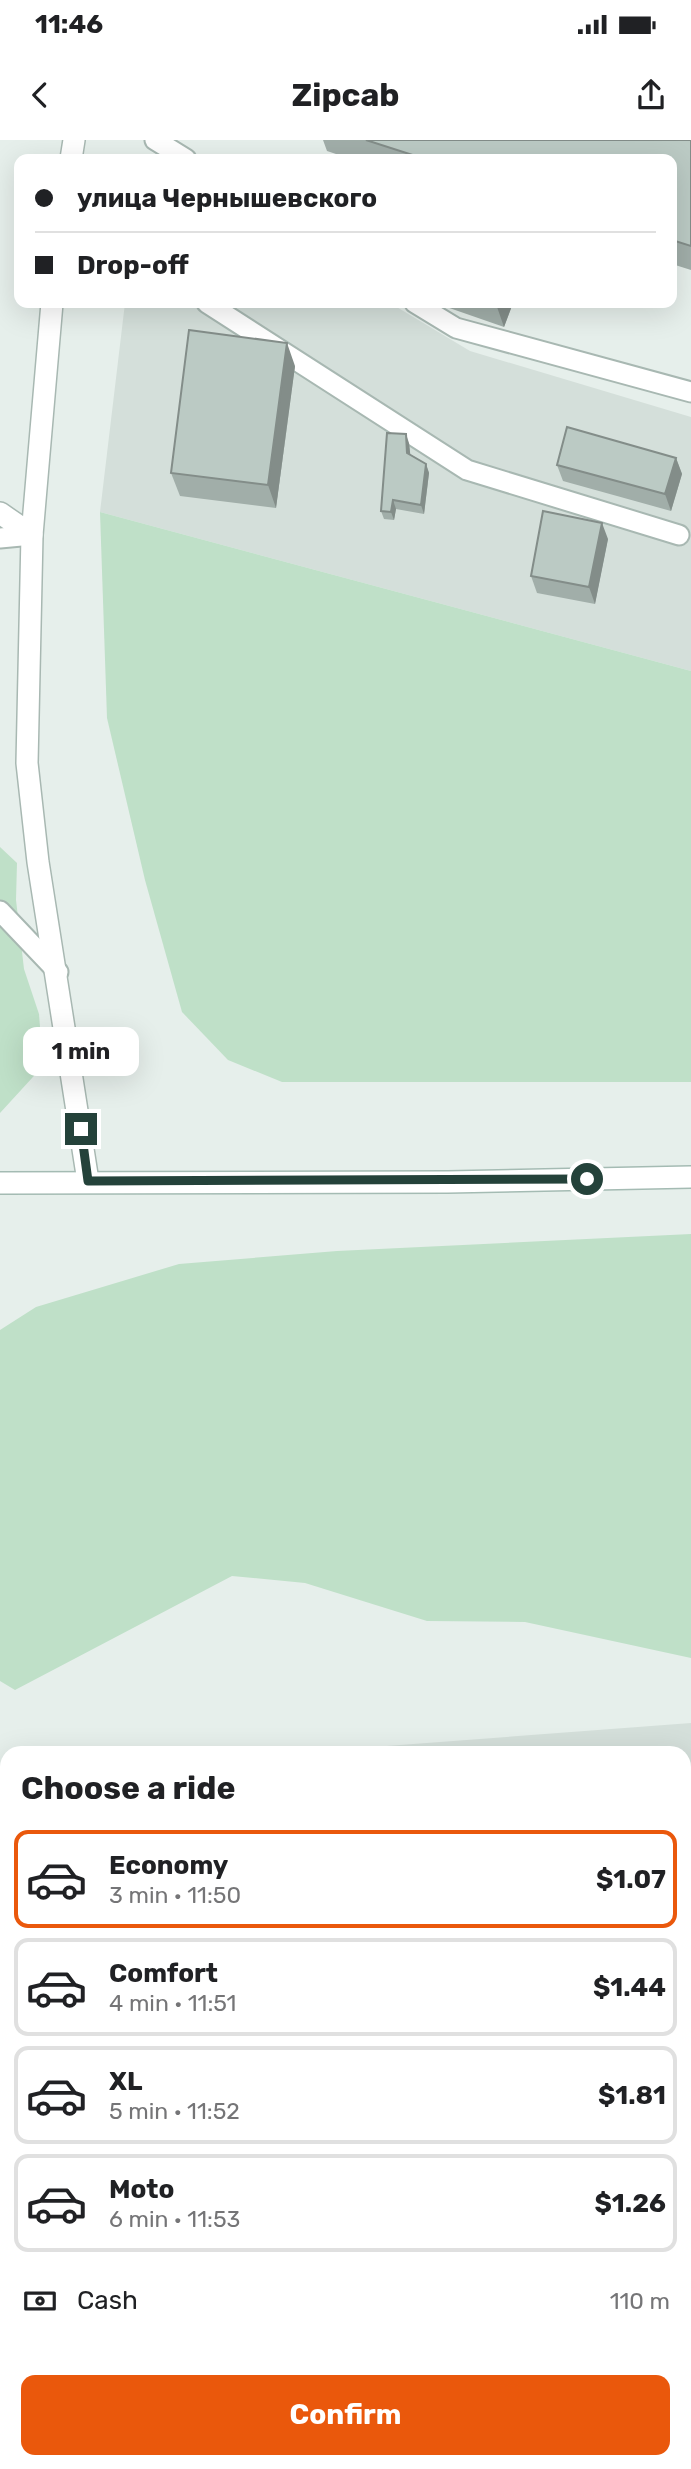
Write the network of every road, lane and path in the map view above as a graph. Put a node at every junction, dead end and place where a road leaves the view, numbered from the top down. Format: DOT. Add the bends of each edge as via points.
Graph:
graph roads {
  1 [pos="155,140"];
  2 [pos="178,154"];
  3 [pos="52,308"];
  4 [pos="215,308"];
  5 [pos="423,308"];
  6 [pos="691,392"];
  7 [pos="0,513"];
  8 [pos="32,535"];
  9 [pos="679,535"];
  10 [pos="0,538"];
  11 [pos="0,911"];
  12 [pos="58,972"];
  13 [pos="691,1177"];
  14 [pos="88,1181"];
  15 [pos="0,1183"];
  1 -- 2 [label="lane"];
  3 -- 8 [label="street"];
  4 -- 9 [label="lane" via="467,470"];
  5 -- 6 [label="lane" via="456,328"];
  7 -- 8 [label="street"];
  8 -- 10 [label="lane"];
  8 -- 12 [label="street" via="27,763 38,862"];
  11 -- 12 [label="lane"];
  12 -- 14 [label="street"];
  13 -- 14 [label="street"];
  14 -- 15 [label="street"];
}
